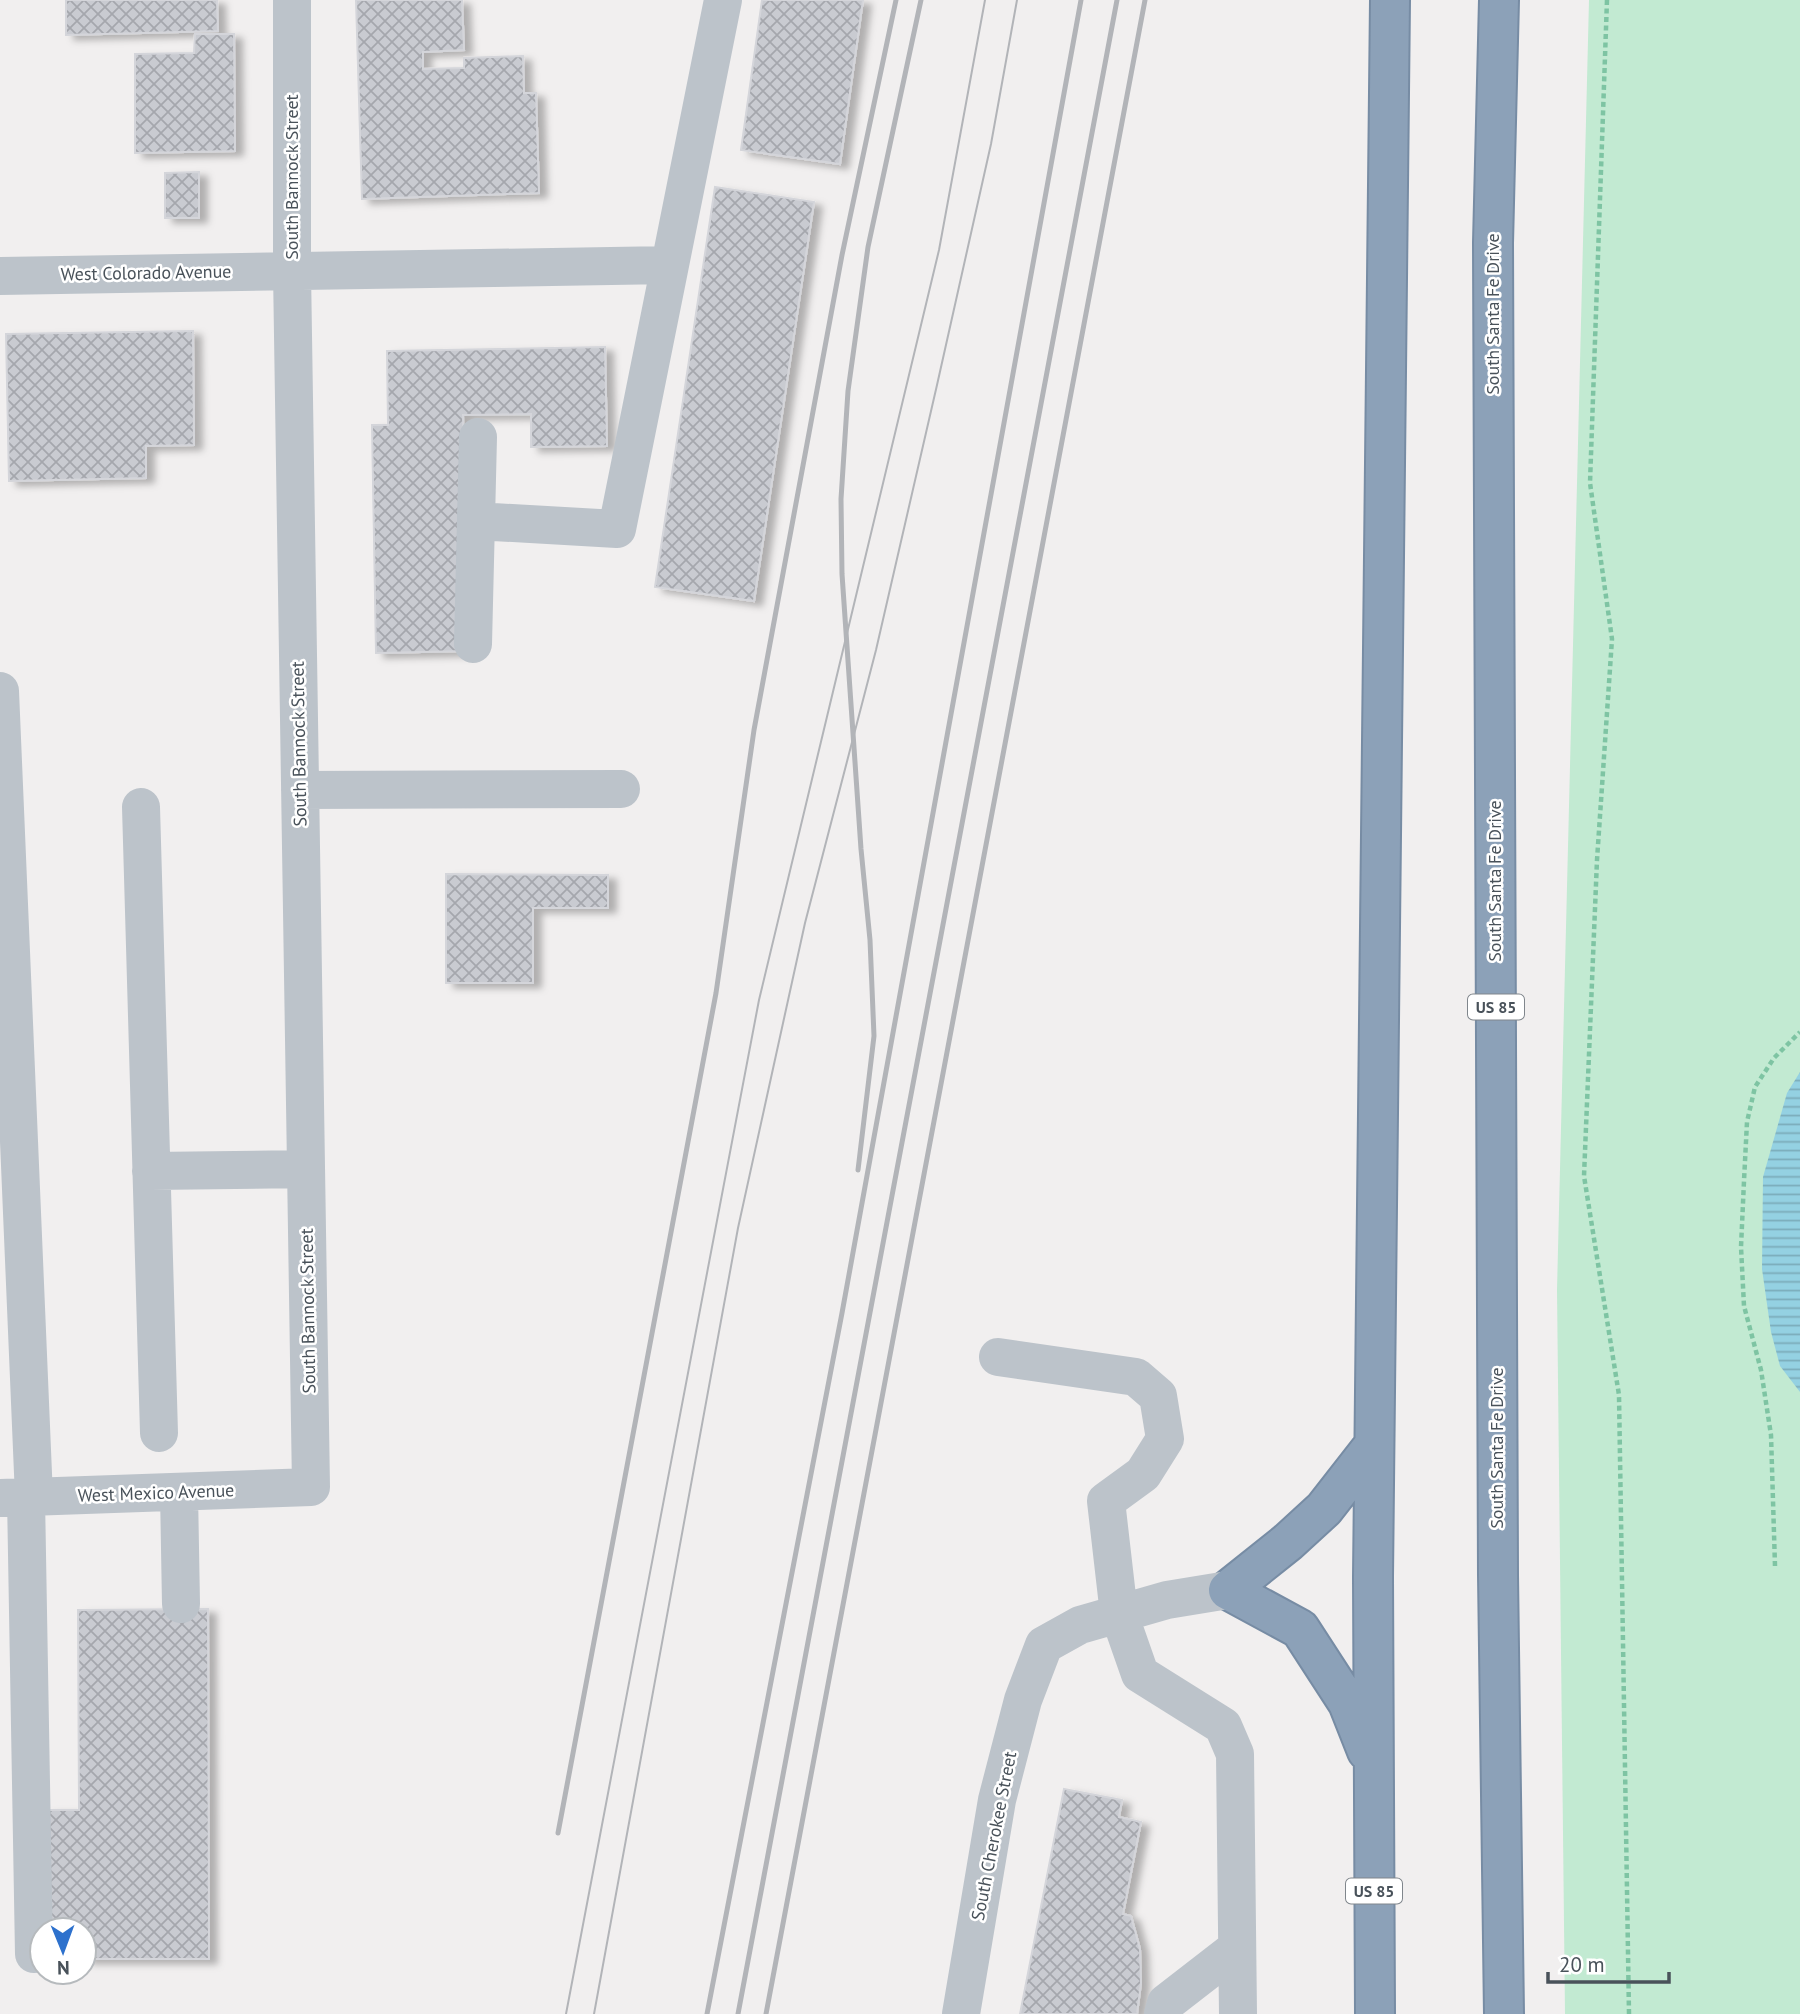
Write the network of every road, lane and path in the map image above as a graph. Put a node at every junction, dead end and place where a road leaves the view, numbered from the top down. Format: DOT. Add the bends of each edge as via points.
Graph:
graph roads {
  1 [pos="292,0"];
  2 [pos="723,0"];
  3 [pos="1390,0"];
  4 [pos="1499,0"];
  5 [pos="1606,0"];
  6 [pos="670,265"];
  7 [pos="292,271"];
  8 [pos="0,276"];
  9 [pos="478,437"];
  10 [pos="476,521"];
  11 [pos="472,644"];
  12 [pos="0,691"];
  13 [pos="621,789"];
  14 [pos="300,790"];
  15 [pos="141,807"];
  16 [pos="1800,1032"];
  17 [pos="306,1169"];
  18 [pos="151,1171"];
  19 [pos="998,1357"];
  20 [pos="159,1433"];
  21 [pos="1374,1445"];
  22 [pos="311,1487"];
  23 [pos="179,1492"];
  24 [pos="20,1497"];
  25 [pos="1776,1566"];
  26 [pos="1228,1590"];
  27 [pos="181,1604"];
  28 [pos="1119,1614"];
  29 [pos="1374,1768"];
  30 [pos="33,1916"];
  31 [pos="1237,1948"];
  32 [pos="961,2014"];
  33 [pos="1163,2014"];
  34 [pos="1238,2014"];
  35 [pos="1375,2014"];
  36 [pos="1504,2014"];
  37 [pos="1629,2014"];
  1 -- 7 [label="street, South Bannock Street"];
  2 -- 6 [label="street"];
  3 -- 21 [label="highway, US 85"];
  4 -- 36 [label="highway, South Santa Fe Drive / US 85" via="1493,257"];
  5 -- 37 [label="path" via="1590,483 1612,639 1584,1176 1619,1395"];
  6 -- 7 [label="street, West Colorado Avenue"];
  6 -- 10 [label="street" via="617,529"];
  7 -- 8 [label="street, West Colorado Avenue"];
  7 -- 14 [label="street, South Bannock Street"];
  9 -- 10 [label="street"];
  10 -- 11 [label="street"];
  12 -- 24 [label="street"];
  13 -- 14 [label="street"];
  14 -- 17 [label="street, South Bannock Street"];
  15 -- 18 [label="street"];
  16 -- 25 [label="path" via="1774,1058 1755,1087 1747,1122 1741,1247 1744,1306 1761,1370 1771,1435"];
  17 -- 18 [label="street"];
  17 -- 22 [label="street, South Bannock Street"];
  18 -- 20 [label="street"];
  19 -- 28 [label="street" via="1136,1377 1158,1396 1165,1439 1143,1474 1107,1501"];
  21 -- 26 [label="highway" via="1324,1509"];
  21 -- 29 [label="highway, US 85"];
  22 -- 23 [label="street, West Mexico Avenue"];
  23 -- 24 [label="street, West Mexico Avenue"];
  23 -- 27 [label="street"];
  24 -- 30 [label="street"];
  26 -- 28 [label="street, South Cherokee Street"];
  26 -- 29 [label="highway" via="1300,1629 1348,1703"];
  28 -- 31 [label="street" via="1140,1674 1223,1726 1235,1755"];
  28 -- 32 [label="street, South Cherokee Street" via="1080,1625 1044,1645 1023,1700 997,1800"];
  29 -- 35 [label="highway, US 85"];
  31 -- 33 [label="street" via="1166,2003"];
  31 -- 34 [label="street"];
}
